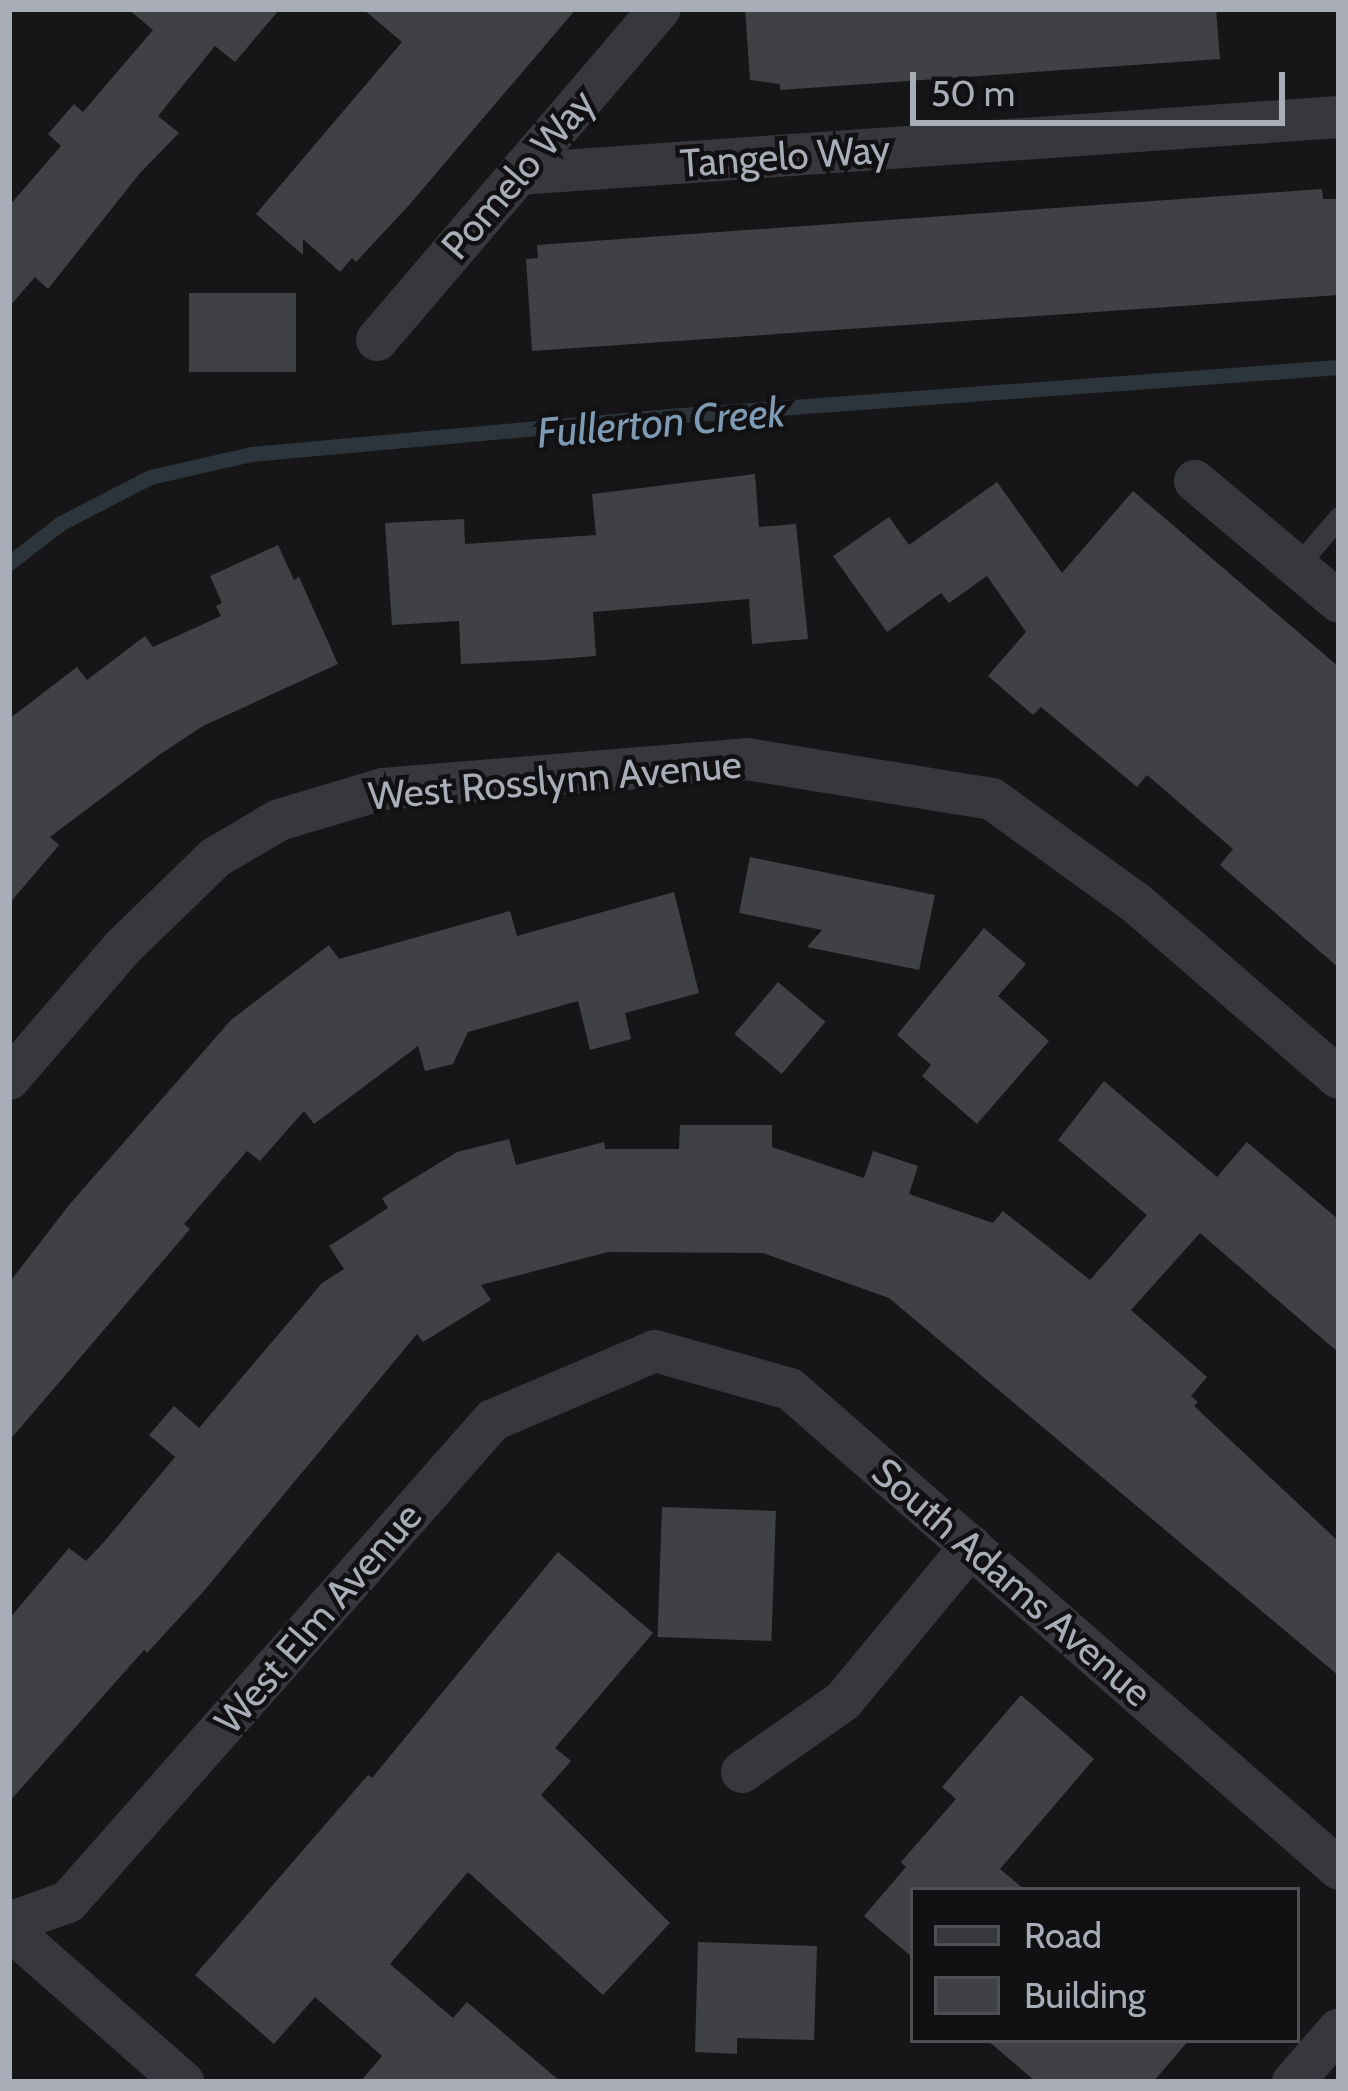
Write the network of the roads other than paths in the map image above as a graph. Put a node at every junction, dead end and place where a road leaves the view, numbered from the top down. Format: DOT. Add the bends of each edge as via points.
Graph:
graph roads {
  1 [pos="660,9"];
  2 [pos="1339,117"];
  3 [pos="518,174"];
  4 [pos="377,340"];
  5 [pos="1195,481"];
  6 [pos="1339,517"];
  7 [pos="1297,566"];
  8 [pos="1339,602"];
  9 [pos="1339,1078"];
  10 [pos="9,1079"];
  11 [pos="655,1351"];
  12 [pos="971,1546"];
  13 [pos="742,1772"];
  14 [pos="1339,1869"];
  15 [pos="9,1926"];
  16 [pos="1339,2029"];
  17 [pos="183,2082"];
  18 [pos="1293,2082"];
  1 -- 3 [label="street, Pomelo Way"];
  2 -- 3 [label="street, Tangelo Way"];
  3 -- 4 [label="street, Pomelo Way"];
  5 -- 7 [label="street"];
  6 -- 7 [label="lane"];
  7 -- 8 [label="street"];
  9 -- 10 [label="street, West Rosslynn Avenue" via="1135,902 992,799 747,759 383,789 278,820 216,857 124,946"];
  11 -- 12 [label="street, South Adams Avenue" via="790,1389"];
  11 -- 15 [label="street, West Elm Avenue" via="493,1420 68,1902"];
  12 -- 13 [label="street" via="843,1701"];
  12 -- 14 [label="street, South Adams Avenue"];
  15 -- 17 [label="street"];
  16 -- 18 [label="street"];
}
